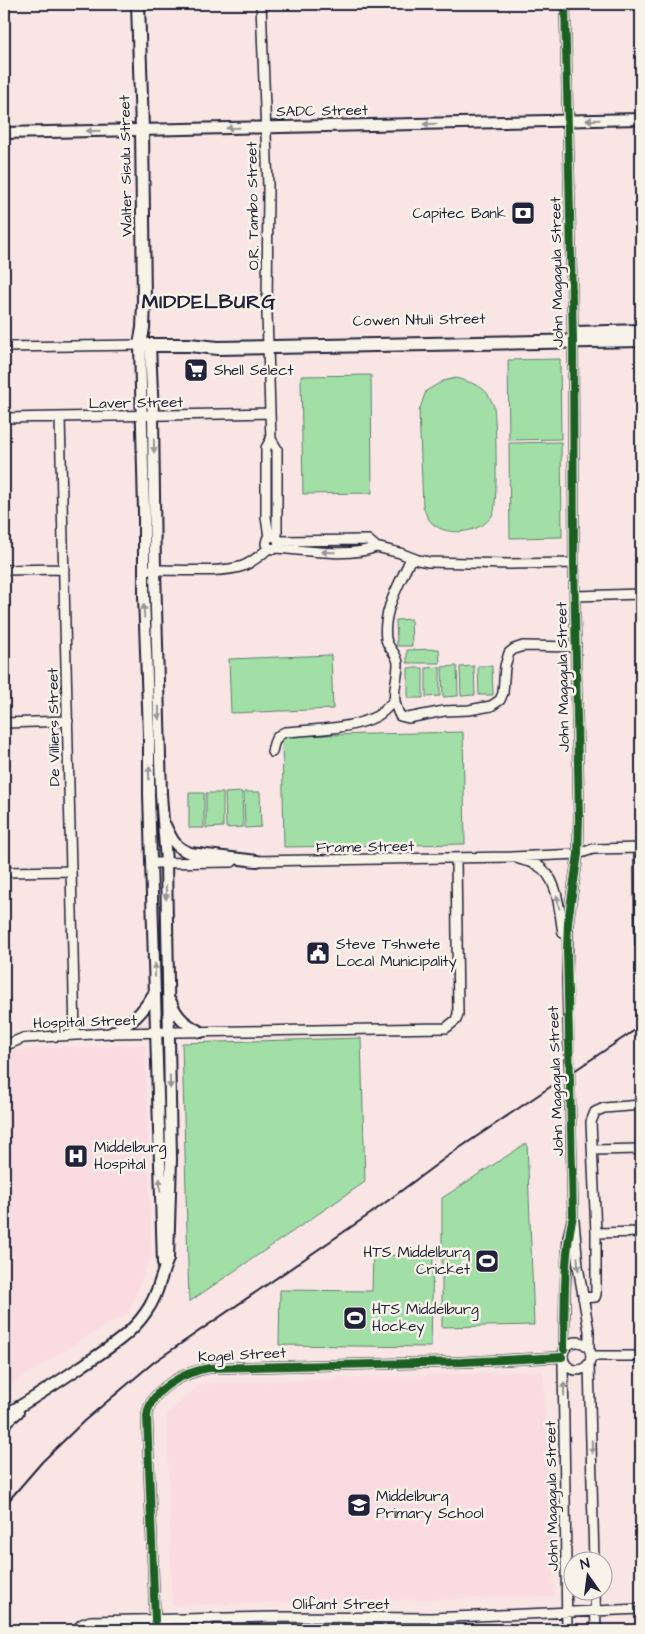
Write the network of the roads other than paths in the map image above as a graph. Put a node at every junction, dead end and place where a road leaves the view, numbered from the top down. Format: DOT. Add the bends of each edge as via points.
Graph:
graph roads {
  1 [pos="138,4"];
  2 [pos="261,4"];
  3 [pos="565,4"];
  4 [pos="641,119"];
  5 [pos="567,120"];
  6 [pos="265,127"];
  7 [pos="142,129"];
  8 [pos="4,133"];
  9 [pos="641,331"];
  10 [pos="572,337"];
  11 [pos="641,340"];
  12 [pos="268,343"];
  13 [pos="145,345"];
  14 [pos="4,347"];
  15 [pos="270,413"];
  16 [pos="142,416"];
  17 [pos="153,416"];
  18 [pos="4,418"];
  19 [pos="60,418"];
  20 [pos="271,439"];
  21 [pos="266,496"];
  22 [pos="278,496"];
  23 [pos="274,542"];
  24 [pos="411,558"];
  25 [pos="574,563"];
  26 [pos="64,569"];
  27 [pos="4,570"];
  28 [pos="149,570"];
  29 [pos="641,594"];
  30 [pos="576,596"];
  31 [pos="576,647"];
  32 [pos="153,689"];
  33 [pos="394,700"];
  34 [pos="68,721"];
  35 [pos="4,723"];
  36 [pos="272,752"];
  37 [pos="149,794"];
  38 [pos="161,794"];
  39 [pos="162,820"];
  40 [pos="640,848"];
  41 [pos="578,854"];
  42 [pos="512,857"];
  43 [pos="456,858"];
  44 [pos="257,861"];
  45 [pos="166,862"];
  46 [pos="152,863"];
  47 [pos="71,871"];
  48 [pos="4,872"];
  49 [pos="640,943"];
  50 [pos="567,950"];
  51 [pos="155,991"];
  52 [pos="168,994"];
  53 [pos="201,1032"];
  54 [pos="111,1033"];
  55 [pos="156,1033"];
  56 [pos="169,1033"];
  57 [pos="75,1035"];
  58 [pos="4,1046"];
  59 [pos="641,1105"];
  60 [pos="641,1149"];
  61 [pos="593,1150"];
  62 [pos="574,1216"];
  63 [pos="641,1232"];
  64 [pos="596,1233"];
  65 [pos="164,1269"];
  66 [pos="583,1298"];
  67 [pos="563,1356"];
  68 [pos="590,1356"];
  69 [pos="641,1356"];
  70 [pos="30,1401"];
  71 [pos="4,1415"];
  72 [pos="4,1424"];
  73 [pos="594,1552"];
  74 [pos="596,1602"];
  75 [pos="641,1609"];
  76 [pos="596,1610"];
  77 [pos="567,1611"];
  78 [pos="208,1619"];
  79 [pos="155,1620"];
  80 [pos="76,1630"];
  81 [pos="208,1630"];
  82 [pos="567,1630"];
  83 [pos="596,1630"];
  1 -- 7 [label="highway, Walter Sisulu Street"];
  2 -- 6 [label="street, O.R. Tambo Street"];
  3 -- 5 [label="street, John Magagula Street"];
  4 -- 5 [label="main road, SADC Street, one-way"];
  5 -- 6 [label="main road, SADC Street, one-way"];
  5 -- 10 [label="street, John Magagula Street"];
  6 -- 7 [label="main road, SADC Street, one-way"];
  6 -- 12 [label="street, O.R. Tambo Street"];
  7 -- 8 [label="main road, SADC Street, one-way"];
  7 -- 13 [label="highway, Walter Sisulu Street"];
  9 -- 10 [label="highway, Cowen Ntuli Street"];
  10 -- 11 [label="highway, Cowen Ntuli Street"];
  10 -- 12 [label="highway, Cowen Ntuli Street"];
  10 -- 25 [label="street, John Magagula Street"];
  12 -- 13 [label="highway, Cowen Ntuli Street" via="219,341 199,345"];
  12 -- 15 [label="street, O.R. Tambo Street"];
  13 -- 14 [label="street, Cowen Ntuli Street"];
  13 -- 16 [label="main road"];
  13 -- 17 [label="main road"];
  15 -- 17 [label="street, Laver Street"];
  15 -- 20 [label="street, O.R. Tambo Street"];
  16 -- 17 [label="street, Laver Street"];
  16 -- 19 [label="street, Laver Street"];
  16 -- 28 [label="main road"];
  17 -- 28 [label="main road, one-way"];
  18 -- 19 [label="street, Laver Street"];
  19 -- 26 [label="street, De Villiers Street"];
  20 -- 21 [label="street, O.R. Tambo Street" via="266,448"];
  20 -- 22 [label="street, O.R. Tambo Street" via="277,449"];
  21 -- 22 [label="street"];
  21 -- 23 [label="street, O.R. Tambo Street" via="266,518"];
  22 -- 23 [label="street, O.R. Tambo Street"];
  23 -- 24 [label="street" via="368,540 376,547"];
  23 -- 28 [label="street" via="242,566"];
  24 -- 25 [label="street" via="429,562 491,564"];
  24 -- 33 [label="street" via="386,622 387,643 398,661"];
  25 -- 30 [label="street, John Magagula Street"];
  26 -- 27 [label="street"];
  26 -- 34 [label="street, De Villiers Street"];
  28 -- 32 [label="main road"];
  29 -- 30 [label="street"];
  30 -- 31 [label="street, John Magagula Street"];
  31 -- 33 [label="street" via="523,646 514,649 509,653 505,666 500,700 481,709 444,711 408,718 400,716"];
  31 -- 41 [label="street, John Magagula Street"];
  37 -- 32 [label="main road, one-way"];
  32 -- 38 [label="main road, one-way"];
  33 -- 36 [label="street" via="377,716 365,720 334,728 285,732 274,741"];
  34 -- 35 [label="street"];
  34 -- 47 [label="street, De Villiers Street"];
  37 -- 38 [label="main road"];
  37 -- 46 [label="main road"];
  38 -- 39 [label="main road"];
  39 -- 44 [label="main road" via="174,843 182,850"];
  39 -- 45 [label="main road"];
  40 -- 41 [label="street, Frame Street" via="593,849"];
  40 -- 49 [label="street"];
  41 -- 42 [label="street, Frame Street"];
  41 -- 50 [label="street, John Magagula Street"];
  42 -- 43 [label="street, Frame Street"];
  50 -- 42 [label="street, one-way" via="556,893 549,877 539,866"];
  43 -- 44 [label="street, Frame Street"];
  43 -- 53 [label="street, Hospital Street" via="458,1014 453,1024 446,1028"];
  44 -- 45 [label="street, Frame Street"];
  45 -- 46 [label="street, Frame Street"];
  45 -- 52 [label="main road, one-way"];
  51 -- 46 [label="main road, one-way"];
  47 -- 48 [label="street"];
  47 -- 57 [label="street, De Villiers Street"];
  50 -- 62 [label="street, John Magagula Street, bridge"];
  51 -- 54 [label="main road" via="132,1022"];
  51 -- 55 [label="main road"];
  52 -- 53 [label="main road" via="179,1017"];
  52 -- 56 [label="main road"];
  53 -- 56 [label="street, Hospital Street"];
  54 -- 55 [label="street, Hospital Street"];
  54 -- 57 [label="street, Hospital Street"];
  55 -- 56 [label="street, Hospital Street"];
  65 -- 55 [label="main road, one-way"];
  56 -- 65 [label="main road, one-way" via="170,1239"];
  57 -- 58 [label="street, Hospital Street" via="23,1038"];
  59 -- 61 [label="street" via="604,1108 595,1112 591,1122"];
  60 -- 61 [label="street"];
  61 -- 64 [label="street"];
  62 -- 66 [label="street, one-way"];
  62 -- 67 [label="street, John Magagula Street" via="568,1246"];
  63 -- 64 [label="street"];
  64 -- 66 [label="street" via="596,1294 595,1297"];
  65 -- 70 [label="main road" via="148,1310 128,1334"];
  66 -- 68 [label="street"];
  67 -- 68 [label="street" via="568,1344 579,1342 585,1344"];
  67 -- 68 [label="street" via="576,1371 586,1368"];
  77 -- 67 [label="street, John Magagula Street, one-way"];
  67 -- 79 [label="street, Kogel Street" via="463,1362 209,1368 190,1372 171,1382 148,1409"];
  68 -- 69 [label="street"];
  68 -- 73 [label="street, one-way"];
  70 -- 71 [label="main road"];
  70 -- 72 [label="main road"];
  74 -- 76 [label="street"];
  75 -- 76 [label="street, Olifant Street"];
  76 -- 77 [label="street, Olifant Street"];
  76 -- 83 [label="street"];
  77 -- 78 [label="street, Olifant Street" via="431,1618"];
  77 -- 82 [label="street, John Magagula Street"];
  78 -- 79 [label="street, Olifant Street"];
  78 -- 81 [label="street"];
  79 -- 80 [label="street, Olifant Street" via="86,1622"];
}
